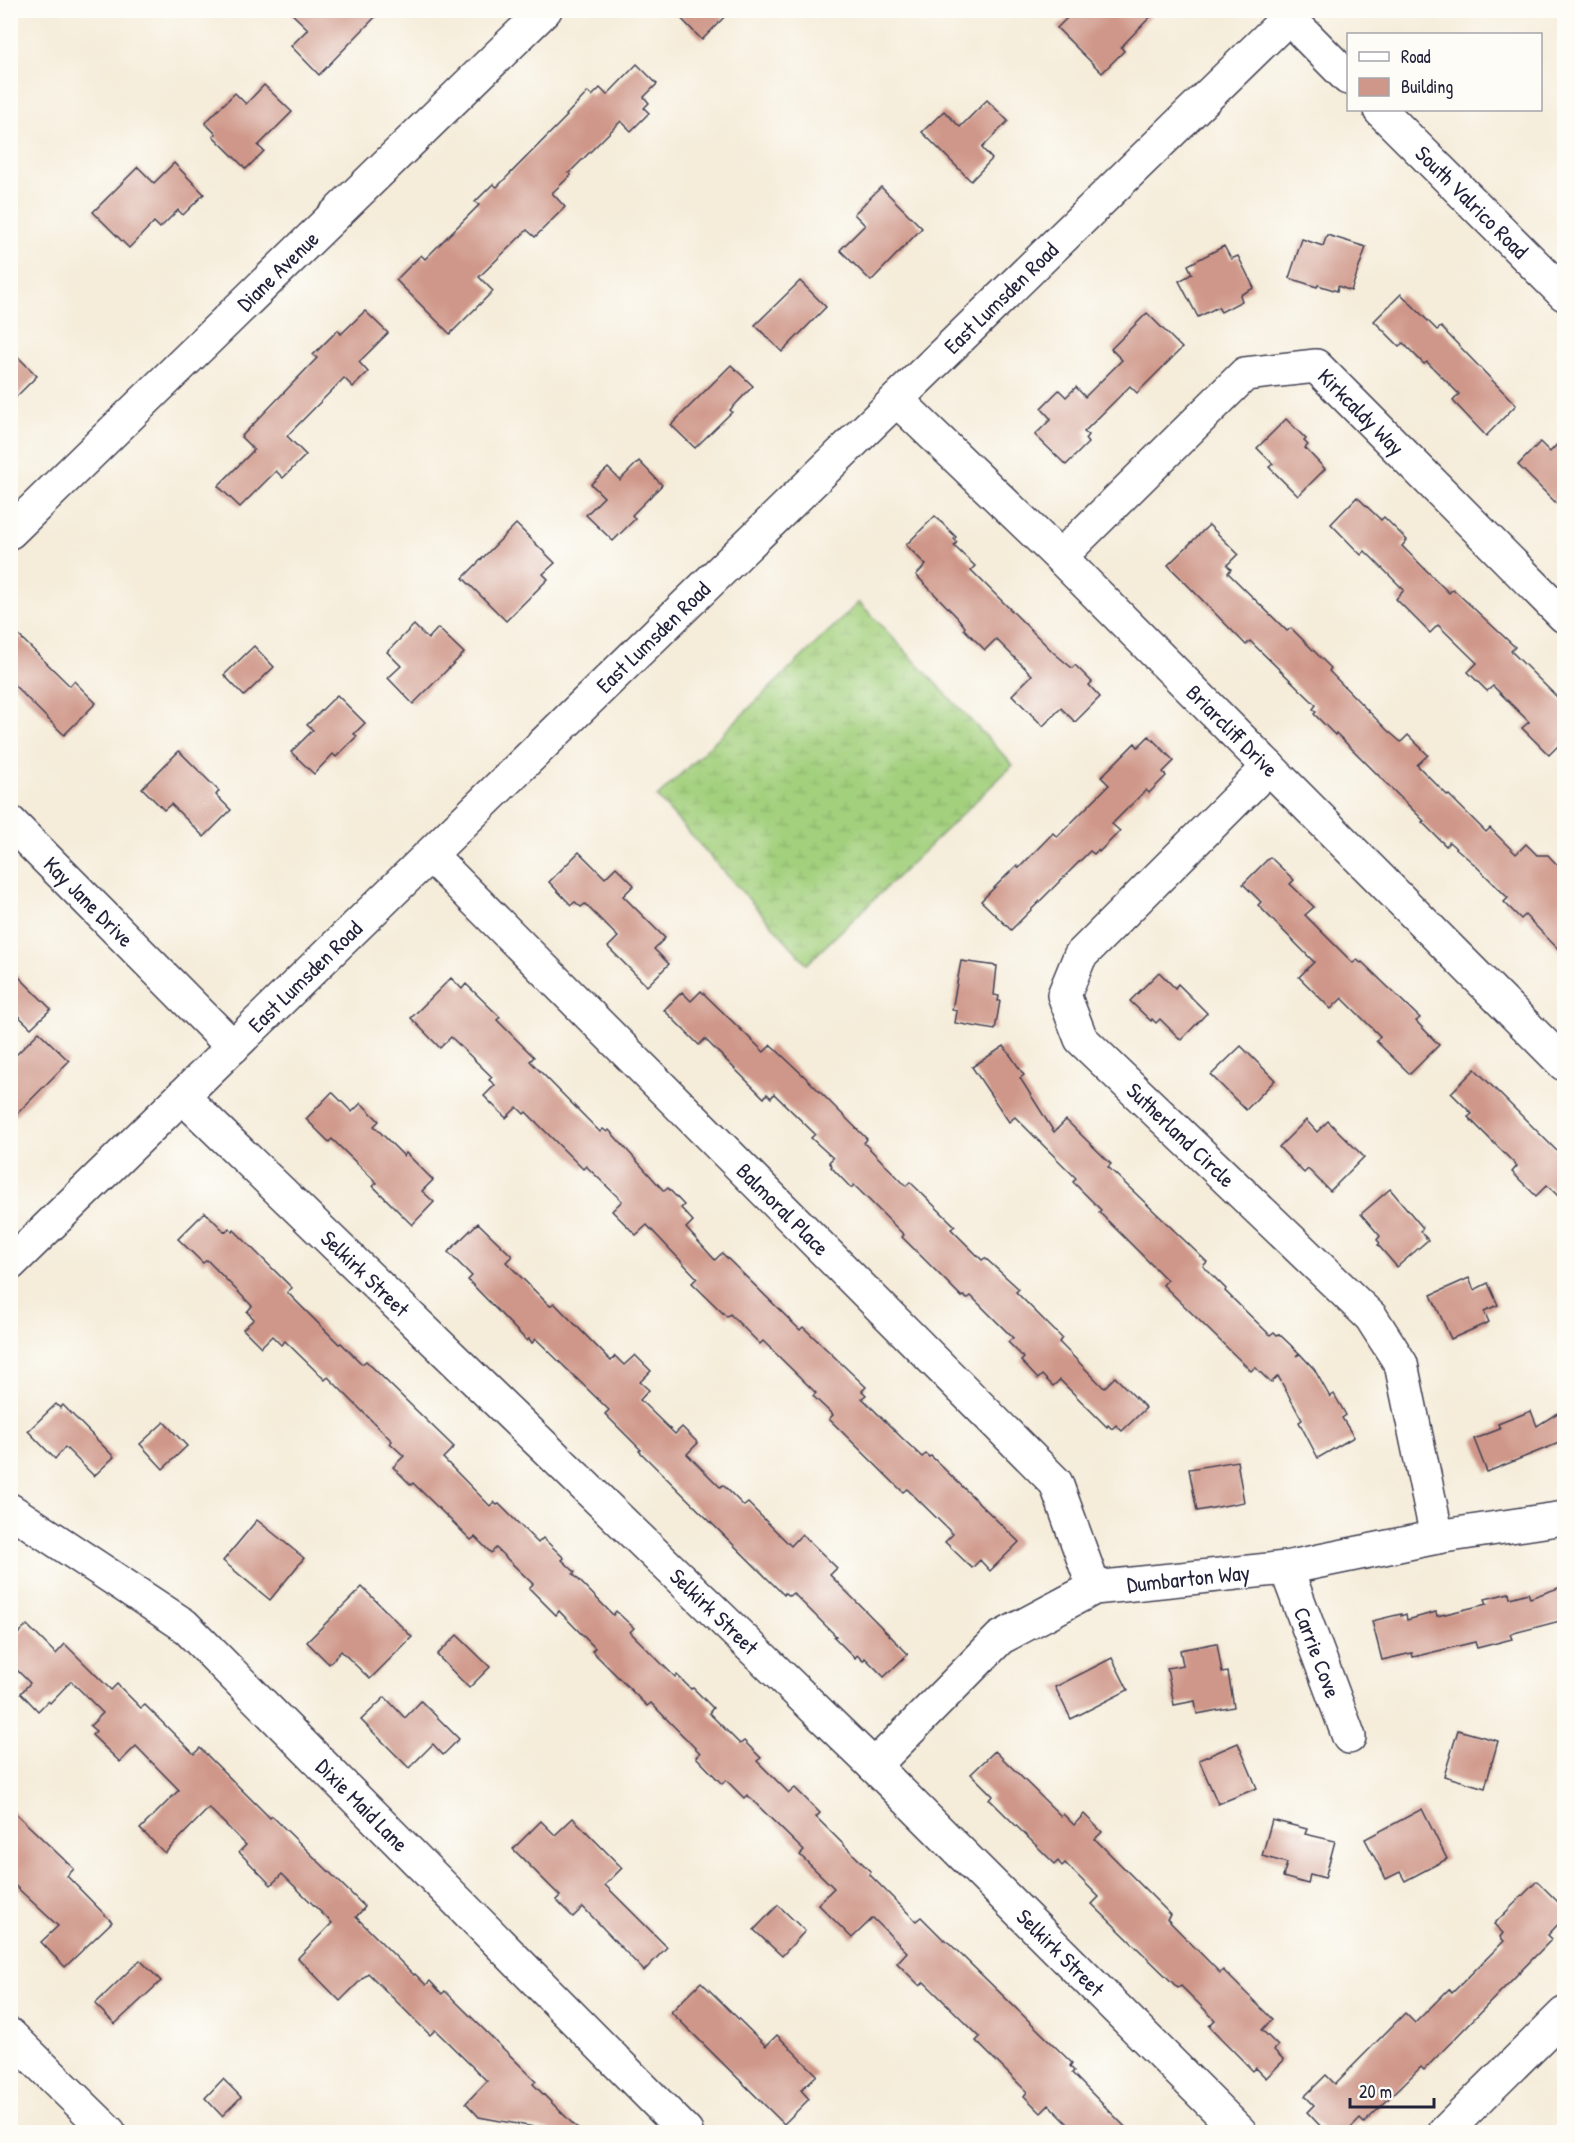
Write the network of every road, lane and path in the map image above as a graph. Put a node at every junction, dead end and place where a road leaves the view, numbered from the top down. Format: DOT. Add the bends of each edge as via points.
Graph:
graph roads {
  1 [pos="545,10"];
  2 [pos="1288,13"];
  3 [pos="1347,77"];
  4 [pos="1381,111"];
  5 [pos="1564,294"];
  6 [pos="897,400"];
  7 [pos="10,532"];
  8 [pos="1060,557"];
  9 [pos="1564,616"];
  10 [pos="1269,767"];
  11 [pos="10,822"];
  12 [pos="430,855"];
  13 [pos="233,1047"];
  14 [pos="1564,1064"];
  15 [pos="182,1096"];
  16 [pos="10,1264"];
  17 [pos="10,1510"];
  18 [pos="1564,1518"];
  19 [pos="1437,1537"];
  20 [pos="1286,1568"];
  21 [pos="1094,1588"];
  22 [pos="1349,1737"];
  23 [pos="874,1766"];
  24 [pos="1564,2014"];
  25 [pos="10,2034"];
  26 [pos="109,2133"];
  27 [pos="686,2133"];
  28 [pos="1240,2133"];
  29 [pos="1445,2133"];
  1 -- 7 [label="street, Diane Avenue"];
  2 -- 3 [label="street"];
  2 -- 6 [label="street, East Lumsden Road"];
  4 -- 5 [label="street, South Valrico Road"];
  6 -- 8 [label="street, Briarcliff Drive"];
  6 -- 12 [label="street, East Lumsden Road"];
  8 -- 9 [label="street, Kirkcaldy Way" via="1245,374 1316,366"];
  8 -- 10 [label="street, Briarcliff Drive"];
  10 -- 14 [label="street, Briarcliff Drive"];
  10 -- 19 [label="street, Sutherland Circle" via="1080,956 1064,995 1081,1039 1371,1317 1401,1364"];
  11 -- 13 [label="street, Kay Jane Drive"];
  12 -- 13 [label="street, East Lumsden Road"];
  12 -- 21 [label="street, Balmoral Place" via="1056,1483"];
  13 -- 15 [label="street, East Lumsden Road"];
  15 -- 16 [label="street, East Lumsden Road"];
  15 -- 23 [label="street, Selkirk Street"];
  17 -- 27 [label="street, Dixie Maid Lane" via="184,1625"];
  18 -- 19 [label="street, Dumbarton Way"];
  19 -- 20 [label="street, Dumbarton Way"];
  20 -- 21 [label="street, Dumbarton Way"];
  20 -- 22 [label="street, Carrie Cove"];
  21 -- 23 [label="street, Dumbarton Way" via="1000,1638"];
  23 -- 28 [label="street, Selkirk Street"];
  24 -- 29 [label="street"];
  25 -- 26 [label="street"];
}
